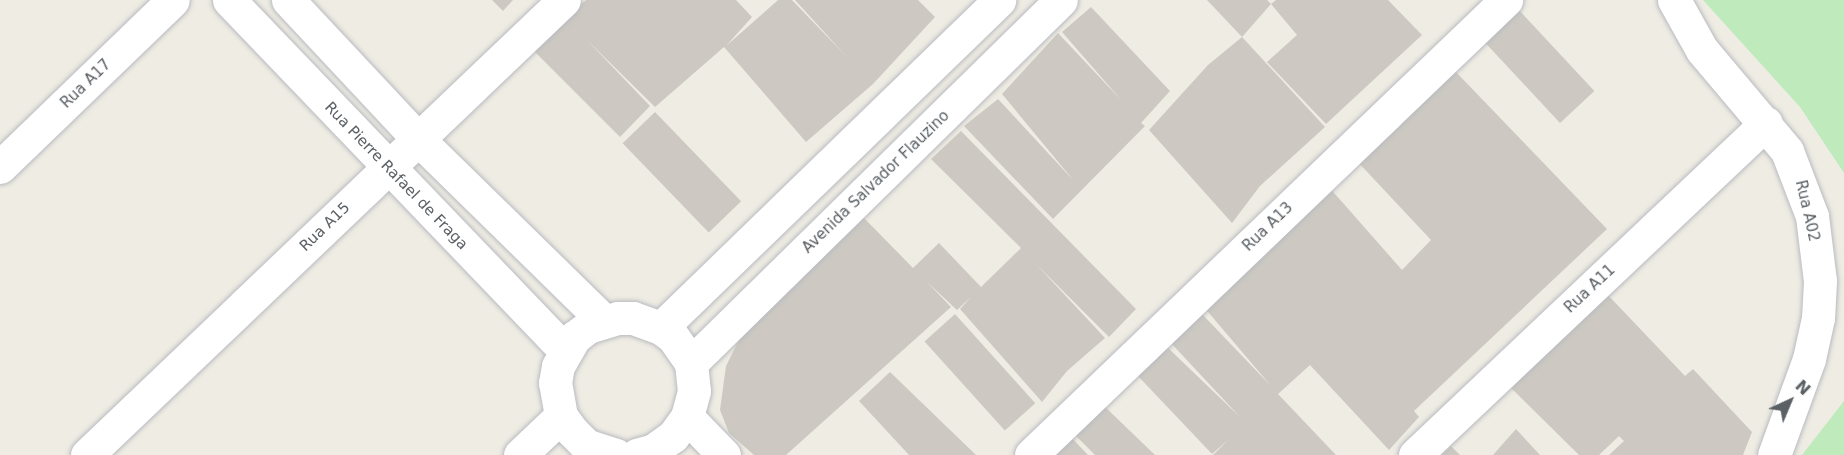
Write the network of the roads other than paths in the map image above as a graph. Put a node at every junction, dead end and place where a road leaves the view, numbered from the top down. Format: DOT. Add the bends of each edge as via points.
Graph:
graph roads {
  1 [pos="173,0"];
  2 [pos="229,0"];
  3 [pos="288,0"];
  4 [pos="564,0"];
  5 [pos="999,0"];
  6 [pos="1061,0"];
  7 [pos="1506,0"];
  8 [pos="1674,0"];
  9 [pos="1766,123"];
  10 [pos="417,138"];
  11 [pos="0,167"];
  12 [pos="387,168"];
  13 [pos="603,320"];
  14 [pos="661,328"];
  15 [pos="565,350"];
  16 [pos="691,363"];
  17 [pos="561,416"];
  18 [pos="687,417"];
  19 [pos="650,453"];
  20 [pos="607,454"];
  21 [pos="87,455"];
  22 [pos="520,455"];
  23 [pos="724,455"];
  24 [pos="1031,455"];
  25 [pos="1415,455"];
  26 [pos="1774,455"];
  1 -- 11 [label="street, Rua A17"];
  2 -- 12 [label="street, Rua Pierre Rafael de Fraga"];
  3 -- 10 [label="street"];
  4 -- 10 [label="street, Rua A15"];
  5 -- 14 [label="street"];
  6 -- 16 [label="street, Avenida Salvador Flauzino"];
  7 -- 24 [label="street, Rua A13"];
  8 -- 9 [label="street, Rua A02" via="1702,50"];
  9 -- 25 [label="street, Rua A11"];
  9 -- 26 [label="street, Rua A02" via="1798,172 1812,216 1820,281 1818,318 1809,359"];
  10 -- 12 [label="street, Rua A15"];
  10 -- 13 [label="street"];
  12 -- 15 [label="street, Rua Pierre Rafael de Fraga"];
  12 -- 21 [label="street, Rua A15"];
  13 -- 14 [label="street" via="633,318"];
  13 -- 15 [label="street" via="588,327"];
  14 -- 16 [label="street"];
  15 -- 17 [label="street" via="555,383"];
  16 -- 18 [label="street" via="694,391"];
  17 -- 20 [label="street" via="586,445"];
  17 -- 22 [label="street"];
  18 -- 19 [label="street" via="673,436"];
  18 -- 23 [label="street"];
}
